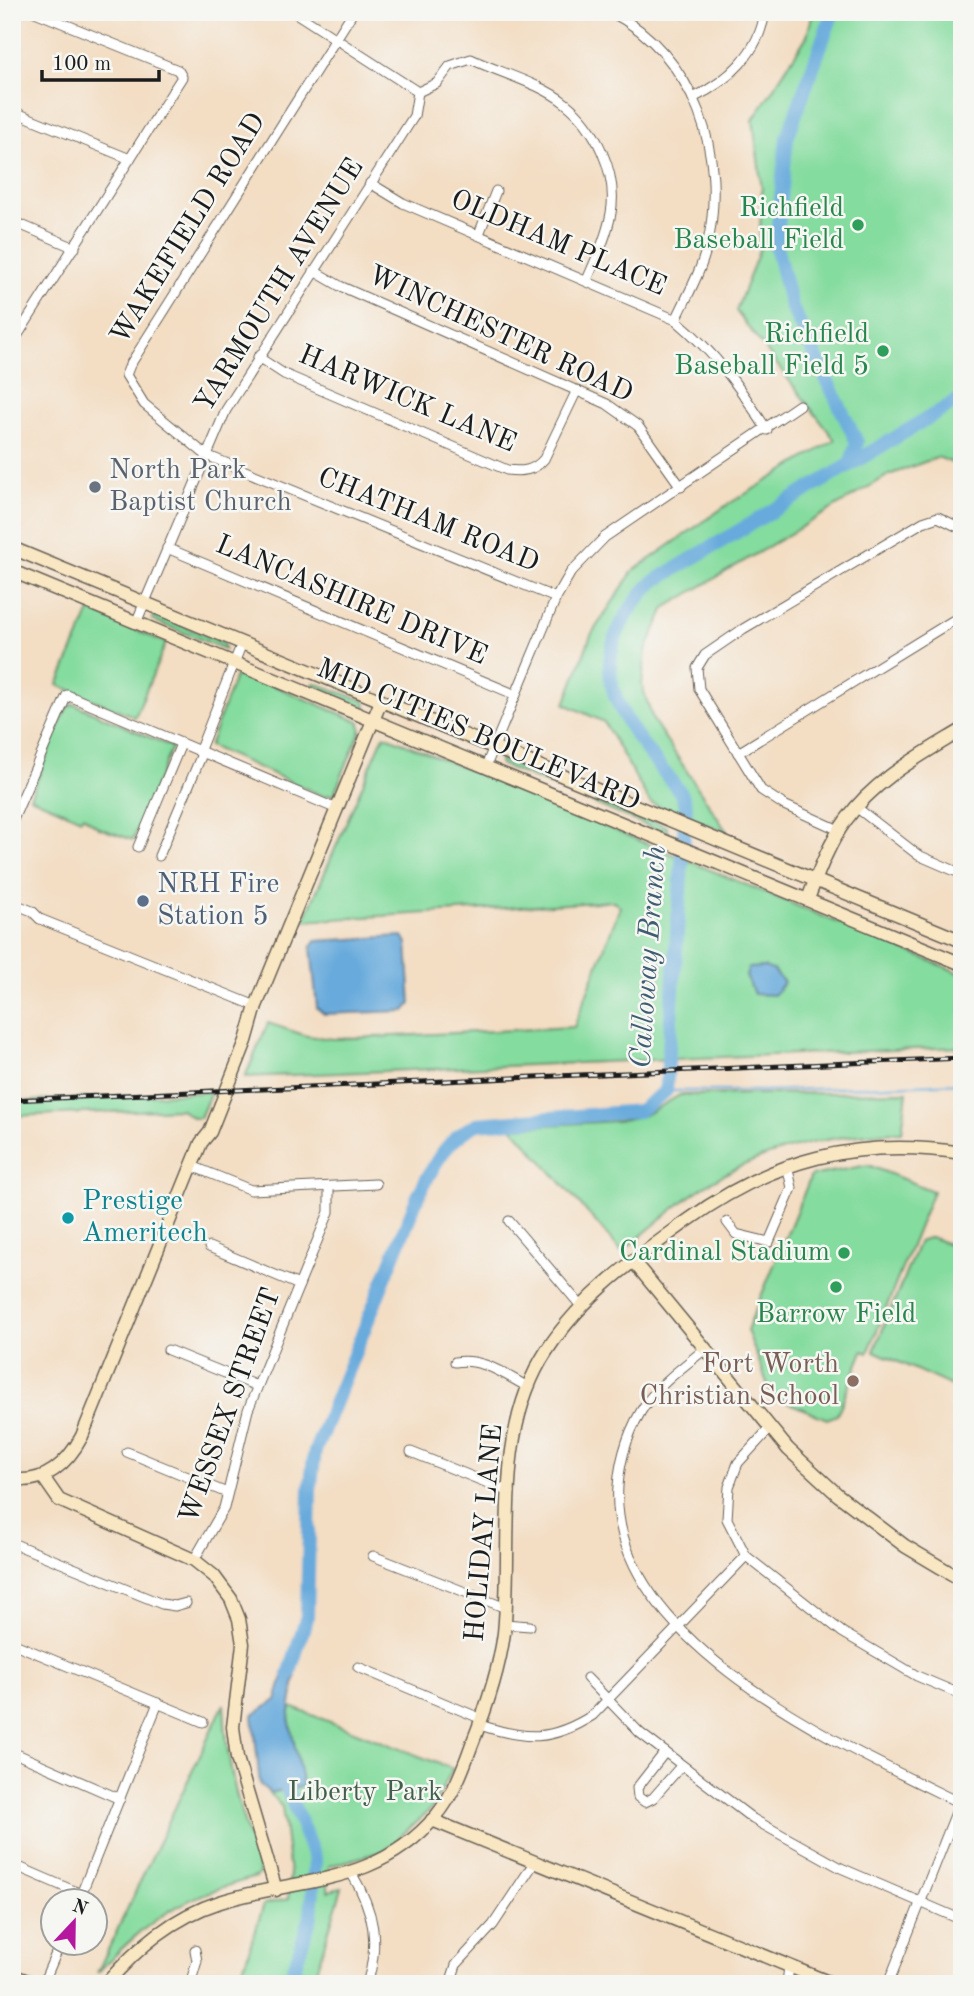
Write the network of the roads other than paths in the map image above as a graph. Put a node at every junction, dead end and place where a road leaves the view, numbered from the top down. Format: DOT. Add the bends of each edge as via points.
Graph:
graph roads {
  1 [pos="35,12"];
  2 [pos="294,12"];
  3 [pos="353,12"];
  4 [pos="611,12"];
  5 [pos="765,12"];
  6 [pos="335,40"];
  7 [pos="418,92"];
  8 [pos="693,98"];
  9 [pos="12,111"];
  10 [pos="130,159"];
  11 [pos="370,183"];
  12 [pos="496,191"];
  13 [pos="12,222"];
  14 [pos="479,234"];
  15 [pos="75,248"];
  16 [pos="314,271"];
  17 [pos="587,280"];
  18 [pos="676,320"];
  19 [pos="16,331"];
  20 [pos="12,344"];
  21 [pos="258,357"];
  22 [pos="577,390"];
  23 [pos="799,405"];
  24 [pos="767,430"];
  25 [pos="205,455"];
  26 [pos="681,487"];
  27 [pos="962,528"];
  28 [pos="12,548"];
  29 [pos="167,548"];
  30 [pos="12,571"];
  31 [pos="556,598"];
  32 [pos="145,602"];
  33 [pos="962,615"];
  34 [pos="136,623"];
  35 [pos="242,643"];
  36 [pos="234,662"];
  37 [pos="516,695"];
  38 [pos="381,701"];
  39 [pos="374,719"];
  40 [pos="962,730"];
  41 [pos="181,744"];
  42 [pos="494,747"];
  43 [pos="200,753"];
  44 [pos="738,753"];
  45 [pos="486,766"];
  46 [pos="856,807"];
  47 [pos="337,809"];
  48 [pos="12,822"];
  49 [pos="839,830"];
  50 [pos="138,847"];
  51 [pos="159,856"];
  52 [pos="962,874"];
  53 [pos="815,880"];
  54 [pos="807,899"];
  55 [pos="12,903"];
  56 [pos="962,941"];
  57 [pos="962,964"];
  58 [pos="256,1006"];
  59 [pos="962,1153"];
  60 [pos="787,1165"];
  61 [pos="192,1166"];
  62 [pos="376,1184"];
  63 [pos="329,1187"];
  64 [pos="509,1221"];
  65 [pos="727,1222"];
  66 [pos="209,1247"];
  67 [pos="633,1261"];
  68 [pos="299,1285"];
  69 [pos="581,1306"];
  70 [pos="706,1348"];
  71 [pos="168,1350"];
  72 [pos="455,1362"];
  73 [pos="257,1387"];
  74 [pos="528,1387"];
  75 [pos="770,1428"];
  76 [pos="127,1452"];
  77 [pos="411,1452"];
  78 [pos="43,1477"];
  79 [pos="12,1479"];
  80 [pos="510,1492"];
  81 [pos="228,1493"];
  82 [pos="12,1543"];
  83 [pos="373,1556"];
  84 [pos="746,1556"];
  85 [pos="194,1560"];
  86 [pos="962,1580"];
  87 [pos="186,1603"];
  88 [pos="506,1608"];
  89 [pos="504,1624"];
  90 [pos="530,1626"];
  91 [pos="678,1626"];
  92 [pos="12,1643"];
  93 [pos="358,1667"];
  94 [pos="587,1678"];
  95 [pos="962,1695"];
  96 [pos="606,1701"];
  97 [pos="158,1703"];
  98 [pos="203,1722"];
  99 [pos="481,1722"];
  100 [pos="12,1752"];
  101 [pos="665,1752"];
  102 [pos="681,1766"];
  103 [pos="120,1799"];
  104 [pos="961,1802"];
  105 [pos="432,1820"];
  106 [pos="534,1863"];
  107 [pos="14,1865"];
  108 [pos="352,1874"];
  109 [pos="60,1888"];
  110 [pos="84,1888"];
  111 [pos="282,1889"];
  112 [pos="920,1903"];
  113 [pos="962,1920"];
  114 [pos="195,1950"];
  115 [pos="54,1958"];
  116 [pos="789,1966"];
  117 [pos="12,1975"];
  118 [pos="35,1984"];
  119 [pos="43,1984"];
  120 [pos="106,1984"];
  121 [pos="190,1984"];
  122 [pos="367,1984"];
  123 [pos="446,1984"];
  124 [pos="787,1984"];
  125 [pos="833,1984"];
  126 [pos="888,1984"];
  1 -- 10 [label="street" via="181,72 181,82"];
  2 -- 6 [label="street"];
  3 -- 6 [label="street, WAKEFIELD ROAD"];
  4 -- 8 [label="street" via="669,59 691,88"];
  5 -- 8 [label="street" via="739,67"];
  6 -- 7 [label="street"];
  6 -- 25 [label="street, WAKEFIELD ROAD" via="126,375 144,404"];
  7 -- 11 [label="street, YARMOUTH AVENUE" via="414,116"];
  7 -- 17 [label="street" via="436,83 457,62 471,59 553,95 573,110 596,142 612,190 611,213"];
  8 -- 18 [label="street" via="712,152 714,188 705,252"];
  9 -- 10 [label="street"];
  10 -- 15 [label="street"];
  11 -- 14 [label="street, OLDHAM PLACE" via="403,203"];
  11 -- 16 [label="street, YARMOUTH AVENUE"];
  12 -- 14 [label="street"];
  13 -- 15 [label="street"];
  14 -- 17 [label="street, OLDHAM PLACE"];
  15 -- 19 [label="street"];
  16 -- 21 [label="street, YARMOUTH AVENUE"];
  16 -- 22 [label="street, WINCHESTER ROAD"];
  17 -- 18 [label="street, OLDHAM PLACE"];
  18 -- 24 [label="street, OLDHAM PLACE" via="708,348 737,383"];
  19 -- 20 [label="street"];
  21 -- 22 [label="street, HARWICK LANE" via="284,374 519,472 544,459"];
  21 -- 25 [label="street, YARMOUTH AVENUE"];
  22 -- 26 [label="street, WINCHESTER ROAD" via="638,426"];
  23 -- 24 [label="street"];
  24 -- 26 [label="street"];
  25 -- 29 [label="street, YARMOUTH AVENUE"];
  25 -- 31 [label="street, CHATHAM ROAD"];
  26 -- 31 [label="street" via="605,537 571,572"];
  27 -- 44 [label="street" via="938,517 923,522 705,655 696,668 699,689"];
  28 -- 32 [label="street, MID CITIES BOULEVARD"];
  29 -- 32 [label="street, YARMOUTH AVENUE"];
  29 -- 37 [label="street, LANCASHIRE DRIVE"];
  30 -- 34 [label="street, MID CITIES BOULEVARD"];
  31 -- 37 [label="street"];
  32 -- 34 [label="street, YARMOUTH AVENUE"];
  32 -- 35 [label="street, MID CITIES BOULEVARD"];
  33 -- 44 [label="street"];
  34 -- 36 [label="street, MID CITIES BOULEVARD"];
  35 -- 36 [label="street"];
  35 -- 38 [label="street, MID CITIES BOULEVARD"];
  36 -- 39 [label="street, MID CITIES BOULEVARD"];
  36 -- 43 [label="street"];
  37 -- 42 [label="street"];
  38 -- 39 [label="street"];
  38 -- 42 [label="street, MID CITIES BOULEVARD"];
  39 -- 45 [label="street, MID CITIES BOULEVARD"];
  39 -- 47 [label="street"];
  40 -- 46 [label="street" via="896,771"];
  41 -- 43 [label="street"];
  41 -- 48 [label="street" via="67,695"];
  41 -- 50 [label="street"];
  42 -- 45 [label="street"];
  42 -- 53 [label="street, MID CITIES BOULEVARD"];
  43 -- 47 [label="street"];
  43 -- 51 [label="street"];
  44 -- 49 [label="street" via="761,790"];
  45 -- 54 [label="street, MID CITIES BOULEVARD"];
  46 -- 49 [label="street"];
  46 -- 52 [label="street" via="918,855"];
  47 -- 58 [label="street"];
  49 -- 53 [label="street"];
  53 -- 54 [label="street"];
  53 -- 56 [label="street, MID CITIES BOULEVARD"];
  54 -- 57 [label="street, MID CITIES BOULEVARD"];
  55 -- 58 [label="street" via="40,919"];
  58 -- 61 [label="street" via="202,1129"];
  59 -- 60 [label="street, HOLIDAY LANE" via="873,1147"];
  60 -- 65 [label="street" via="792,1188 769,1242 736,1234"];
  60 -- 67 [label="street, HOLIDAY LANE" via="720,1197"];
  61 -- 63 [label="street" via="251,1190"];
  61 -- 78 [label="street" via="82,1436 64,1461"];
  62 -- 63 [label="street"];
  63 -- 68 [label="street, WESSEX STREET" via="329,1212"];
  64 -- 69 [label="street"];
  66 -- 68 [label="street"];
  67 -- 69 [label="street, HOLIDAY LANE"];
  67 -- 70 [label="street"];
  68 -- 73 [label="street, WESSEX STREET"];
  69 -- 74 [label="street, HOLIDAY LANE" via="561,1329"];
  70 -- 75 [label="street"];
  70 -- 91 [label="street" via="647,1402 633,1426 619,1474 618,1519 630,1559 658,1605"];
  71 -- 73 [label="street"];
  72 -- 74 [label="street" via="484,1364"];
  73 -- 81 [label="street, WESSEX STREET" via="239,1436"];
  74 -- 80 [label="street, HOLIDAY LANE" via="513,1451"];
  75 -- 84 [label="street" via="738,1463 729,1487 727,1519"];
  75 -- 86 [label="street" via="838,1495 905,1546"];
  76 -- 81 [label="street"];
  77 -- 80 [label="street"];
  78 -- 79 [label="street"];
  78 -- 85 [label="street" via="59,1500"];
  80 -- 88 [label="street, HOLIDAY LANE"];
  81 -- 85 [label="street, WESSEX STREET"];
  82 -- 87 [label="street" via="162,1604"];
  83 -- 88 [label="street"];
  84 -- 91 [label="street"];
  84 -- 95 [label="street" via="842,1632 917,1676"];
  85 -- 111 [label="street" via="214,1576 239,1619 243,1644 233,1727 237,1758"];
  88 -- 89 [label="street, HOLIDAY LANE"];
  89 -- 90 [label="street"];
  89 -- 99 [label="street, HOLIDAY LANE"];
  91 -- 96 [label="street"];
  91 -- 104 [label="street" via="740,1681 781,1709"];
  92 -- 97 [label="street"];
  93 -- 99 [label="street"];
  94 -- 96 [label="street"];
  96 -- 99 [label="street" via="593,1715 559,1733 521,1737"];
  96 -- 101 [label="street"];
  97 -- 98 [label="street"];
  97 -- 103 [label="street"];
  99 -- 105 [label="street, HOLIDAY LANE" via="456,1783"];
  100 -- 103 [label="street"];
  101 -- 102 [label="street"];
  101 -- 102 [label="street" via="638,1788 639,1797 645,1802 653,1798"];
  102 -- 112 [label="street" via="786,1839"];
  103 -- 110 [label="street"];
  104 -- 112 [label="street"];
  105 -- 106 [label="street"];
  105 -- 108 [label="street, HOLIDAY LANE" via="398,1851"];
  106 -- 116 [label="street"];
  106 -- 123 [label="street"];
  107 -- 109 [label="street"];
  108 -- 111 [label="street, HOLIDAY LANE"];
  108 -- 122 [label="street" via="373,1919 375,1950"];
  111 -- 120 [label="street, HOLIDAY LANE" via="218,1903 186,1917 142,1946"];
  112 -- 113 [label="street"];
  112 -- 126 [label="street"];
  114 -- 121 [label="street" via="197,1961"];
  115 -- 119 [label="street"];
  116 -- 124 [label="street"];
  116 -- 125 [label="street"];
  117 -- 118 [label="street"];
}
